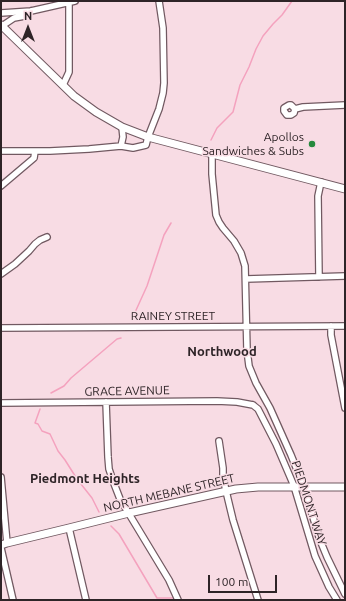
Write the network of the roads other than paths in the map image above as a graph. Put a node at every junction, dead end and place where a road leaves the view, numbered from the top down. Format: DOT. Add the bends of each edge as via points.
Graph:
graph roads {
  1 [pos="71,1"];
  2 [pos="159,1"];
  3 [pos="31,11"];
  4 [pos="1,13"];
  5 [pos="2,26"];
  6 [pos="63,85"];
  7 [pos="345,105"];
  8 [pos="295,108"];
  9 [pos="122,127"];
  10 [pos="148,137"];
  11 [pos="121,146"];
  12 [pos="1,151"];
  13 [pos="35,151"];
  14 [pos="212,154"];
  15 [pos="321,182"];
  16 [pos="1,186"];
  17 [pos="345,189"];
  18 [pos="47,237"];
  19 [pos="1,274"];
  20 [pos="345,276"];
  21 [pos="319,277"];
  22 [pos="246,279"];
  23 [pos="331,326"];
  24 [pos="345,326"];
  25 [pos="246,327"];
  26 [pos="1,328"];
  27 [pos="264,397"];
  28 [pos="106,402"];
  29 [pos="1,403"];
  30 [pos="253,405"];
  31 [pos="345,408"];
  32 [pos="219,441"];
  33 [pos="1,477"];
  34 [pos="294,486"];
  35 [pos="304,487"];
  36 [pos="345,487"];
  37 [pos="226,490"];
  38 [pos="128,513"];
  39 [pos="69,528"];
  40 [pos="3,545"];
  41 [pos="345,594"];
  42 [pos="86,599"];
  43 [pos="13,600"];
  44 [pos="79,600"];
  45 [pos="178,600"];
  46 [pos="258,600"];
  47 [pos="337,600"];
  1 -- 3 [label="street"];
  1 -- 6 [label="street" via="69,72"];
  2 -- 10 [label="street" via="163,28 164,93"];
  3 -- 4 [label="street"];
  3 -- 5 [label="street"];
  5 -- 6 [label="main road"];
  6 -- 9 [label="main road" via="83,102"];
  7 -- 8 [label="street"];
  9 -- 10 [label="main road"];
  9 -- 11 [label="street"];
  10 -- 11 [label="street" via="146,146"];
  10 -- 14 [label="main road"];
  11 -- 13 [label="street"];
  12 -- 13 [label="street"];
  13 -- 16 [label="street" via="34,158"];
  14 -- 15 [label="main road"];
  14 -- 22 [label="street, PIEDMONT WAY" via="216,215 241,252"];
  15 -- 17 [label="main road"];
  15 -- 21 [label="street" via="318,196"];
  18 -- 19 [label="street" via="34,244 29,252"];
  20 -- 21 [label="street"];
  21 -- 22 [label="street"];
  22 -- 25 [label="street, PIEDMONT WAY"];
  23 -- 24 [label="street, RAINEY STREET"];
  23 -- 25 [label="street, RAINEY STREET"];
  23 -- 31 [label="street"];
  25 -- 26 [label="street, RAINEY STREET"];
  25 -- 27 [label="street, PIEDMONT WAY" via="249,366"];
  27 -- 30 [label="street"];
  27 -- 35 [label="street, PIEDMONT WAY"];
  28 -- 29 [label="street, GRACE AVENUE"];
  28 -- 30 [label="street, GRACE AVENUE" via="217,401"];
  28 -- 38 [label="street" via="109,470"];
  30 -- 34 [label="street, PIEDMONT WAY" via="258,409 276,444"];
  32 -- 37 [label="street"];
  33 -- 40 [label="street"];
  34 -- 35 [label="main road, NORTH MEBANE STREET"];
  34 -- 37 [label="main road, NORTH MEBANE STREET" via="258,486"];
  34 -- 47 [label="street, PIEDMONT WAY" via="314,556"];
  35 -- 36 [label="main road, NORTH MEBANE STREET"];
  35 -- 41 [label="street, PIEDMONT WAY" via="320,540"];
  37 -- 38 [label="main road, NORTH MEBANE STREET"];
  37 -- 46 [label="street"];
  38 -- 39 [label="main road, NORTH MEBANE STREET"];
  38 -- 45 [label="street" via="169,580"];
  39 -- 40 [label="main road, NORTH MEBANE STREET"];
  39 -- 42 [label="street"];
  40 -- 43 [label="street"];
  42 -- 44 [label="street"];
}
